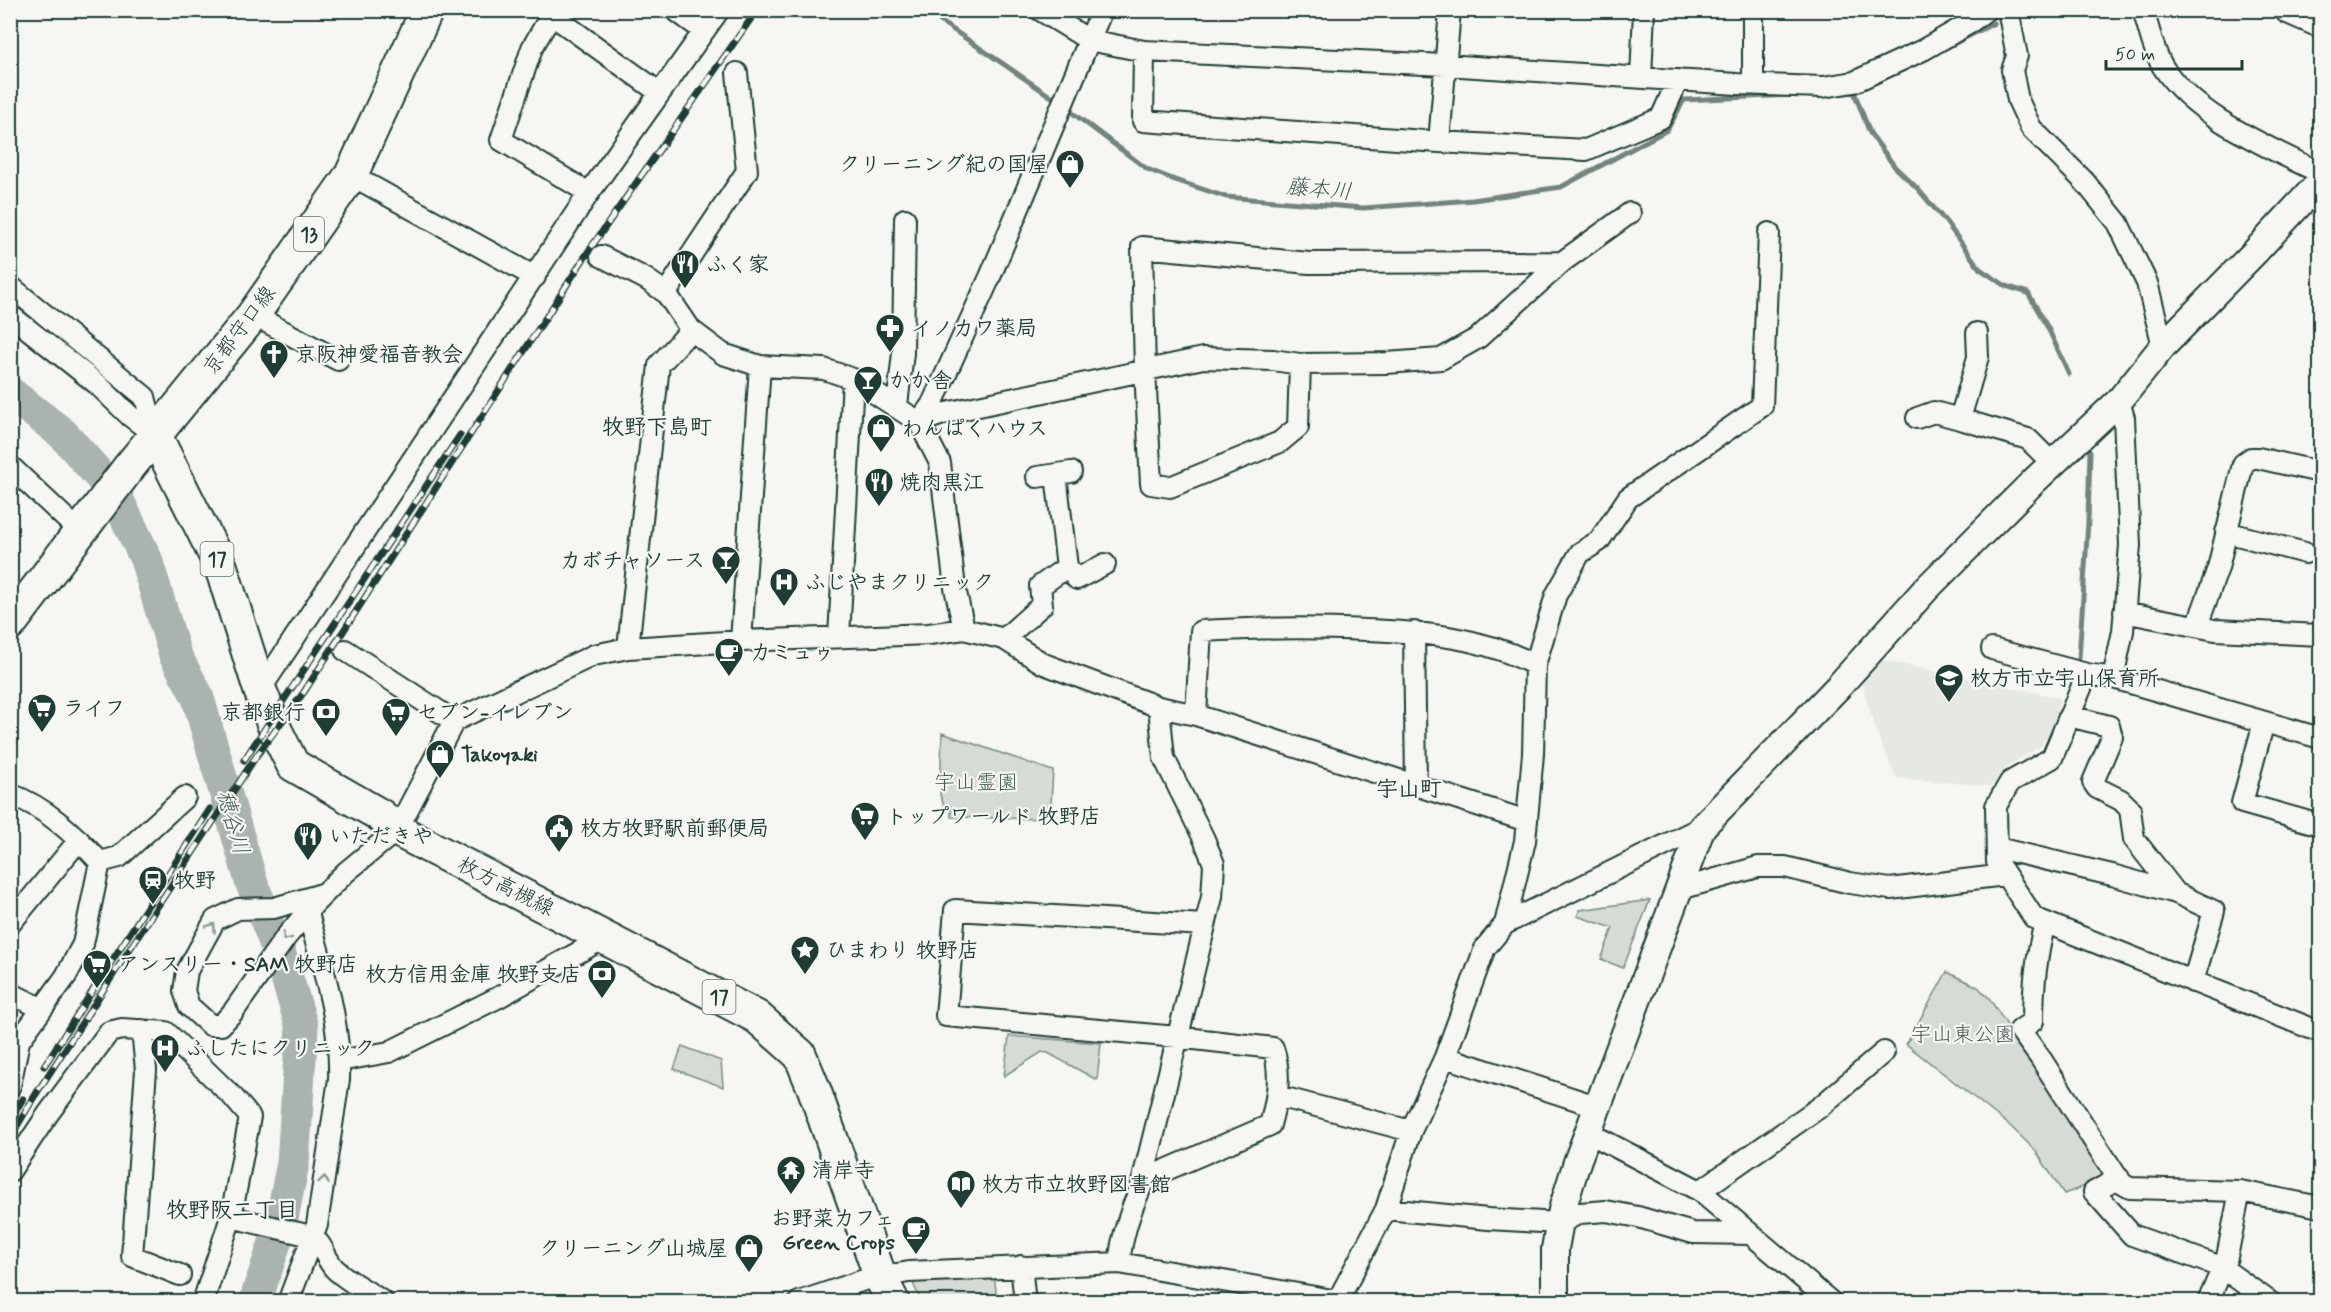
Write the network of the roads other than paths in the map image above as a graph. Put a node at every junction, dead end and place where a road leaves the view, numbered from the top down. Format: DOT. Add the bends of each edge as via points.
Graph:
graph roads {
  1 [pos="427,10"];
  2 [pos="675,10"];
  3 [pos="719,10"];
  4 [pos="1040,10"];
  5 [pos="1102,10"];
  6 [pos="1450,10"];
  7 [pos="1644,10"];
  8 [pos="1753,10"];
  9 [pos="1986,10"];
  10 [pos="2008,10"];
  11 [pos="2143,10"];
  12 [pos="2288,10"];
  13 [pos="553,13"];
  14 [pos="2320,24"];
  15 [pos="704,31"];
  16 [pos="1089,40"];
  17 [pos="1144,51"];
  18 [pos="1445,65"];
  19 [pos="737,73"];
  20 [pos="1641,78"];
  21 [pos="1678,80"];
  22 [pos="1753,84"];
  23 [pos="660,93"];
  24 [pos="1438,142"];
  25 [pos="2320,173"];
  26 [pos="351,175"];
  27 [pos="2320,182"];
  28 [pos="589,194"];
  29 [pos="1630,213"];
  30 [pos="905,219"];
  31 [pos="1769,233"];
  32 [pos="601,256"];
  33 [pos="1562,262"];
  34 [pos="535,277"];
  35 [pos="10,286"];
  36 [pos="666,293"];
  37 [pos="10,315"];
  38 [pos="253,315"];
  39 [pos="691,330"];
  40 [pos="1977,333"];
  41 [pos="2163,345"];
  42 [pos="338,360"];
  43 [pos="1300,364"];
  44 [pos="759,366"];
  45 [pos="1145,370"];
  46 [pos="853,379"];
  47 [pos="462,386"];
  48 [pos="2119,401"];
  49 [pos="897,406"];
  50 [pos="425,412"];
  51 [pos="1917,418"];
  52 [pos="1960,419"];
  53 [pos="919,422"];
  54 [pos="155,435"];
  55 [pos="2052,463"];
  56 [pos="10,466"];
  57 [pos="2311,470"];
  58 [pos="1055,475"];
  59 [pos="83,528"];
  60 [pos="2226,532"];
  61 [pos="2305,553"];
  62 [pos="1105,564"];
  63 [pos="1067,567"];
  64 [pos="2124,612"];
  65 [pos="10,624"];
  66 [pos="2197,626"];
  67 [pos="964,629"];
  68 [pos="1414,632"];
  69 [pos="2320,635"];
  70 [pos="839,637"];
  71 [pos="1004,639"];
  72 [pos="741,641"];
  73 [pos="628,648"];
  74 [pos="1992,649"];
  75 [pos="345,650"];
  76 [pos="1534,665"];
  77 [pos="2086,674"];
  78 [pos="2113,678"];
  79 [pos="260,690"];
  80 [pos="1159,707"];
  81 [pos="1196,715"];
  82 [pos="2069,716"];
  83 [pos="454,721"];
  84 [pos="2264,722"];
  85 [pos="2320,738"];
  86 [pos="1416,786"];
  87 [pos="10,794"];
  88 [pos="185,797"];
  89 [pos="1527,821"];
  90 [pos="2320,825"];
  91 [pos="1702,827"];
  92 [pos="397,830"];
  93 [pos="80,840"];
  94 [pos="1996,848"];
  95 [pos="99,862"];
  96 [pos="2005,875"];
  97 [pos="1677,890"];
  98 [pos="2175,893"];
  99 [pos="306,905"];
  100 [pos="2045,923"];
  101 [pos="10,924"];
  102 [pos="1505,924"];
  103 [pos="1204,925"];
  104 [pos="606,937"];
  105 [pos="2193,982"];
  106 [pos="10,993"];
  107 [pos="41,1008"];
  108 [pos="142,1030"];
  109 [pos="2320,1032"];
  110 [pos="1177,1037"];
  111 [pos="1884,1052"];
  112 [pos="1445,1057"];
  113 [pos="339,1061"];
  114 [pos="10,1086"];
  115 [pos="1278,1096"];
  116 [pos="1599,1107"];
  117 [pos="1411,1131"];
  118 [pos="1589,1133"];
  119 [pos="10,1171"];
  120 [pos="2119,1178"];
  121 [pos="1143,1180"];
  122 [pos="1700,1191"];
  123 [pos="2240,1191"];
  124 [pos="2320,1207"];
  125 [pos="1386,1209"];
  126 [pos="235,1217"];
  127 [pos="1560,1223"];
  128 [pos="1751,1234"];
  129 [pos="307,1235"];
  130 [pos="1119,1263"];
  131 [pos="1021,1266"];
  132 [pos="2221,1267"];
  133 [pos="180,1275"];
  134 [pos="887,1289"];
  135 [pos="1334,1300"];
  136 [pos="203,1302"];
  137 [pos="288,1302"];
  138 [pos="383,1302"];
  139 [pos="799,1302"];
  140 [pos="1025,1302"];
  141 [pos="1555,1302"];
  142 [pos="1831,1302"];
  143 [pos="2208,1302"];
  144 [pos="2270,1302"];
  1 -- 26 [label="main road, 京都守口線 / 13"];
  2 -- 15 [label="street"];
  3 -- 15 [label="street"];
  4 -- 16 [label="street"];
  5 -- 16 [label="street"];
  6 -- 18 [label="street"];
  7 -- 20 [label="street"];
  8 -- 22 [label="street"];
  9 -- 22 [label="street" via="1923,50 1854,82 1823,87"];
  10 -- 41 [label="street" via="2017,56 2012,70 2018,100 2031,128 2084,181 2118,223 2147,284"];
  11 -- 25 [label="street" via="2161,65 2175,84 2226,125"];
  12 -- 14 [label="street"];
  13 -- 23 [label="street"];
  13 -- 28 [label="street" via="532,48 501,140"];
  15 -- 23 [label="street"];
  16 -- 17 [label="street"];
  16 -- 53 [label="street" via="990,277 932,404"];
  17 -- 18 [label="street"];
  17 -- 24 [label="street" via="1143,121"];
  18 -- 20 [label="street"];
  18 -- 24 [label="street"];
  19 -- 36 [label="street" via="747,171"];
  20 -- 21 [label="street"];
  21 -- 22 [label="street"];
  21 -- 24 [label="street" via="1661,118 1586,150"];
  23 -- 28 [label="street"];
  26 -- 34 [label="street"];
  26 -- 38 [label="main road, 京都守口線 / 13"];
  27 -- 41 [label="street"];
  28 -- 34 [label="street"];
  29 -- 33 [label="street"];
  30 -- 49 [label="street" via="903,353"];
  31 -- 76 [label="street" via="1762,406 1628,498 1599,541 1580,553 1556,595"];
  32 -- 36 [label="street"];
  33 -- 43 [label="street" via="1478,338 1441,359"];
  33 -- 45 [label="street" via="1309,263 1142,247"];
  34 -- 47 [label="street"];
  35 -- 54 [label="street" via="145,397"];
  36 -- 39 [label="street"];
  37 -- 54 [label="street"];
  38 -- 42 [label="street"];
  38 -- 54 [label="main road, 京都守口線 / 13"];
  39 -- 44 [label="street" via="723,354"];
  39 -- 73 [label="street" via="660,365"];
  40 -- 52 [label="street" via="1978,357"];
  41 -- 48 [label="street"];
  43 -- 45 [label="street" via="1203,358"];
  43 -- 45 [label="street" via="1298,427 1280,442 1170,487 1151,484"];
  44 -- 46 [label="street" via="824,369"];
  44 -- 72 [label="street"];
  45 -- 53 [label="street"];
  46 -- 49 [label="street"];
  46 -- 70 [label="street"];
  47 -- 50 [label="street" via="450,389 433,411"];
  47 -- 79 [label="street"];
  48 -- 55 [label="street"];
  48 -- 64 [label="street" via="2124,418 2130,545"];
  49 -- 53 [label="street"];
  51 -- 52 [label="street" via="1934,412"];
  52 -- 55 [label="street" via="2028,439"];
  53 -- 67 [label="street" via="940,463 955,588"];
  54 -- 59 [label="main road, 京都守口線 / 13"];
  54 -- 79 [label="main road, 枚方高槻線 / 17" via="221,567"];
  55 -- 91 [label="street" via="1926,589 1838,687"];
  56 -- 59 [label="street"];
  57 -- 60 [label="street" via="2251,458 2243,464"];
  58 -- 63 [label="street"];
  59 -- 65 [label="main road, 京都守口線 / 13"];
  60 -- 61 [label="street"];
  60 -- 66 [label="street"];
  62 -- 63 [label="street" via="1077,579"];
  63 -- 71 [label="street" via="1040,586 1042,605"];
  64 -- 66 [label="street"];
  64 -- 78 [label="street"];
  66 -- 69 [label="street"];
  67 -- 70 [label="street"];
  67 -- 71 [label="street"];
  68 -- 76 [label="street" via="1457,638 1514,654"];
  68 -- 81 [label="street" via="1294,627 1202,631"];
  68 -- 86 [label="street"];
  70 -- 72 [label="street"];
  71 -- 80 [label="street" via="1044,664"];
  72 -- 73 [label="street"];
  73 -- 83 [label="street" via="594,655"];
  74 -- 77 [label="street"];
  75 -- 83 [label="street"];
  76 -- 89 [label="street"];
  77 -- 78 [label="street"];
  77 -- 82 [label="street"];
  78 -- 84 [label="street"];
  79 -- 92 [label="main road, 枚方高槻線 / 17" via="292,765 380,815"];
  80 -- 81 [label="street"];
  80 -- 103 [label="street" via="1164,758 1214,864 1212,897"];
  81 -- 86 [label="street"];
  82 -- 94 [label="street" via="2052,758 2010,782 1996,806"];
  82 -- 98 [label="street" via="2109,726 2112,737 2093,782 2130,810 2134,839"];
  83 -- 92 [label="street"];
  84 -- 85 [label="street"];
  84 -- 90 [label="street" via="2242,803"];
  86 -- 89 [label="street"];
  87 -- 93 [label="street" via="26,800"];
  88 -- 95 [label="street" via="119,857"];
  89 -- 102 [label="street"];
  91 -- 97 [label="street"];
  91 -- 102 [label="street"];
  92 -- 99 [label="street"];
  92 -- 104 [label="main road, 枚方高槻線 / 17"];
  93 -- 95 [label="street"];
  93 -- 101 [label="street"];
  94 -- 96 [label="street" via="1997,862"];
  94 -- 98 [label="street"];
  95 -- 107 [label="street" via="83,944 66,976"];
  96 -- 97 [label="street" via="1890,889 1785,867 1758,867"];
  96 -- 100 [label="street" via="2034,918"];
  97 -- 116 [label="street"];
  98 -- 105 [label="street" via="2214,911"];
  99 -- 99 [label="street, one-way" via="221,1025 210,1025 189,1006 184,991 187,971 215,920 238,909"];
  99 -- 113 [label="street" via="330,997"];
  100 -- 105 [label="street"];
  100 -- 120 [label="street" via="2033,984 2033,1021 2020,1030"];
  102 -- 112 [label="street" via="1485,948"];
  103 -- 110 [label="street"];
  103 -- 110 [label="street" via="955,910 946,1016"];
  104 -- 113 [label="street" via="499,997 388,1052"];
  104 -- 134 [label="main road, 枚方高槻線 / 17" via="760,1019 800,1055"];
  105 -- 109 [label="street"];
  106 -- 107 [label="street"];
  107 -- 114 [label="street" via="19,1041"];
  108 -- 119 [label="street" via="109,1032"];
  108 -- 126 [label="street" via="166,1032 250,1117"];
  108 -- 133 [label="street" via="146,1070 132,1256"];
  110 -- 115 [label="street" via="1273,1048 1278,1062"];
  110 -- 121 [label="street"];
  111 -- 122 [label="street" via="1820,1107"];
  112 -- 116 [label="street"];
  112 -- 117 [label="street"];
  129 -- 113 [label="street, one-way" via="317,1224 336,1109"];
  115 -- 117 [label="street"];
  115 -- 121 [label="street" via="1270,1125"];
  116 -- 118 [label="street"];
  117 -- 125 [label="street"];
  118 -- 122 [label="street"];
  118 -- 127 [label="street"];
  120 -- 123 [label="street" via="2130,1188"];
  120 -- 132 [label="street" via="2094,1192 2132,1235"];
  121 -- 130 [label="street" via="1128,1216"];
  122 -- 128 [label="street"];
  123 -- 124 [label="street"];
  123 -- 132 [label="street" via="2227,1257"];
  125 -- 127 [label="street"];
  125 -- 135 [label="street"];
  126 -- 129 [label="street"];
  126 -- 136 [label="street"];
  127 -- 128 [label="street" via="1580,1213 1606,1211 1693,1233"];
  127 -- 141 [label="street" via="1555,1249"];
  128 -- 142 [label="street"];
  129 -- 137 [label="street"];
  129 -- 138 [label="street" via="320,1243 333,1268"];
  130 -- 131 [label="street"];
  130 -- 135 [label="street"];
  131 -- 134 [label="street" via="934,1270"];
  131 -- 140 [label="street"];
  132 -- 143 [label="street"];
  132 -- 144 [label="street"];
  134 -- 139 [label="street"];
}
